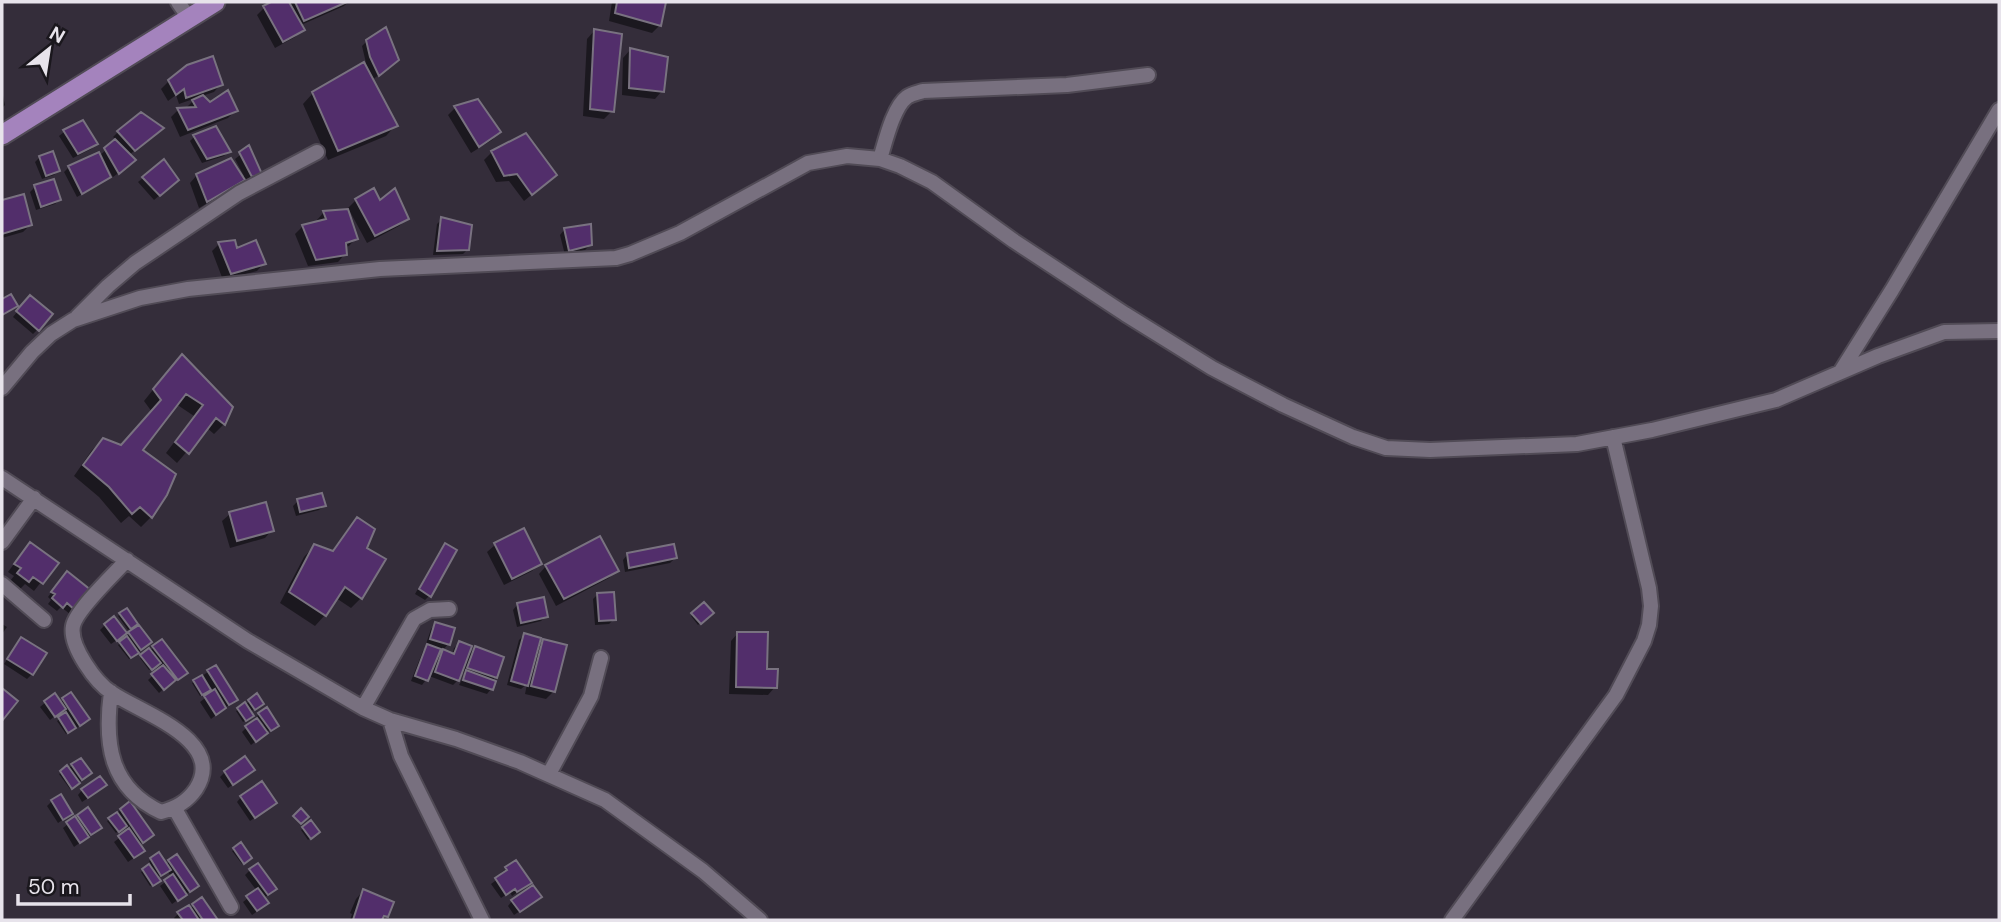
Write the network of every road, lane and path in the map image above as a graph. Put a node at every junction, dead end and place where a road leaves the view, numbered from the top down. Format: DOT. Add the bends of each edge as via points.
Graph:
graph roads {
  1 [pos="215,2"];
  2 [pos="184,10"];
  3 [pos="1148,75"];
  4 [pos="1999,110"];
  5 [pos="2,135"];
  6 [pos="317,152"];
  7 [pos="880,159"];
  8 [pos="73,320"];
  9 [pos="1999,331"];
  10 [pos="1840,373"];
  11 [pos="2,388"];
  12 [pos="1613,437"];
  13 [pos="2,478"];
  14 [pos="34,498"];
  15 [pos="2,542"];
  16 [pos="127,560"];
  17 [pos="2,584"];
  18 [pos="449,609"];
  19 [pos="44,620"];
  20 [pos="601,658"];
  21 [pos="111,692"];
  22 [pos="363,708"];
  23 [pos="390,720"];
  24 [pos="549,774"];
  25 [pos="175,808"];
  26 [pos="231,907"];
  27 [pos="482,920"];
  28 [pos="760,920"];
  29 [pos="1452,920"];
  1 -- 2 [label="main road"];
  2 -- 5 [label="main road"];
  3 -- 7 [label="street" via="909,95 895,116"];
  4 -- 10 [label="street"];
  6 -- 8 [label="street" via="239,193 135,263"];
  7 -- 8 [label="street" via="847,156 808,163 680,233 616,258 380,269 187,289 140,298"];
  7 -- 12 [label="street" via="932,182 1014,241 1212,368 1353,437 1385,448 1430,450 1577,444"];
  8 -- 11 [label="street" via="32,352"];
  9 -- 10 [label="street" via="1944,332"];
  10 -- 12 [label="street" via="1776,400"];
  12 -- 29 [label="street" via="1649,588 1651,606 1644,641 1616,695"];
  13 -- 14 [label="street"];
  14 -- 15 [label="street"];
  14 -- 16 [label="street"];
  16 -- 21 [label="street" via="73,625 80,654"];
  16 -- 22 [label="street" via="248,641"];
  17 -- 19 [label="street"];
  18 -- 22 [label="street" via="430,610 414,619"];
  20 -- 24 [label="street" via="591,696"];
  21 -- 25 [label="street" via="107,735 112,762 136,797 161,812"];
  21 -- 25 [label="street" via="165,721 195,748 203,762 202,779"];
  22 -- 23 [label="street"];
  23 -- 24 [label="street"];
  23 -- 27 [label="street" via="401,756"];
  24 -- 28 [label="street" via="605,800 703,871"];
  25 -- 26 [label="street"];
}
